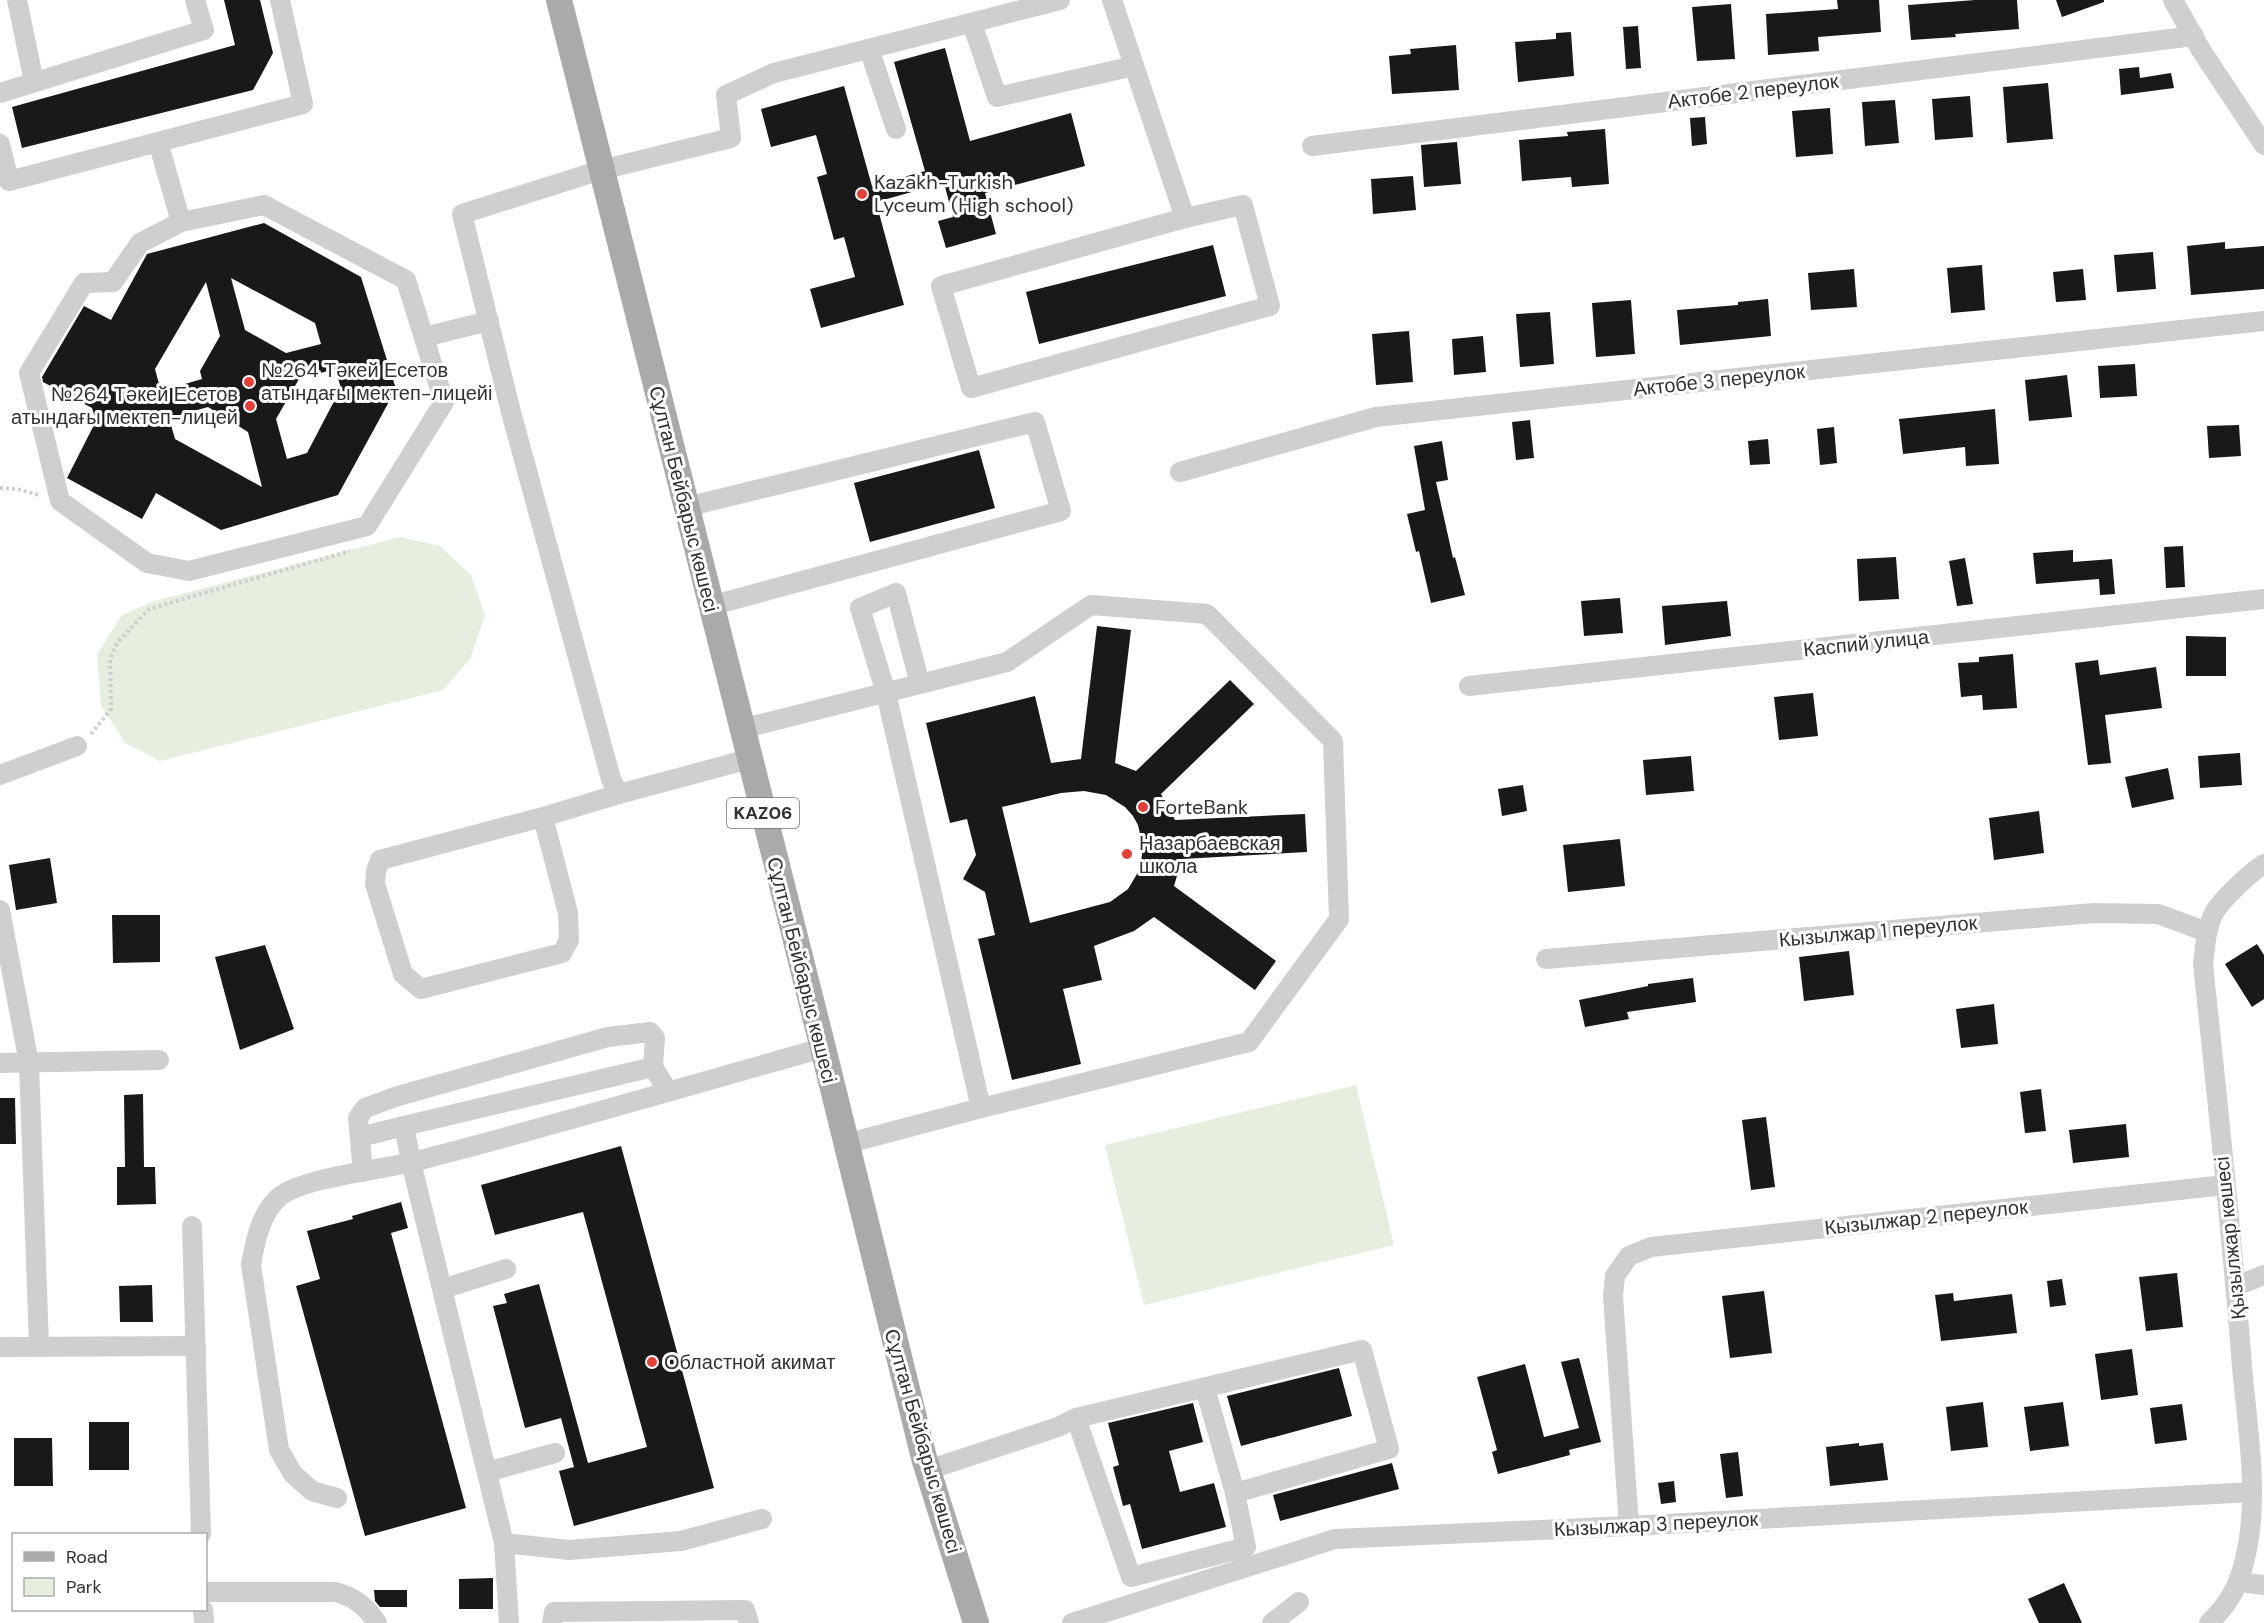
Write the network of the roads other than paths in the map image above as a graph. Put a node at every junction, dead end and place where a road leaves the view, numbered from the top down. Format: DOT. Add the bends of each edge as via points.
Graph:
graph roads {
  1 [pos="16,0"];
  2 [pos="195,0"];
  3 [pos="280,0"];
  4 [pos="559,0"];
  5 [pos="1060,0"];
  6 [pos="1112,0"];
  7 [pos="2173,0"];
  8 [pos="972,22"];
  9 [pos="2194,36"];
  10 [pos="869,49"];
  11 [pos="1134,66"];
  12 [pos="34,82"];
  13 [pos="0,93"];
  14 [pos="896,129"];
  15 [pos="158,142"];
  16 [pos="0,144"];
  17 [pos="2264,145"];
  18 [pos="1312,146"];
  19 [pos="601,170"];
  20 [pos="1185,218"];
  21 [pos="181,222"];
  22 [pos="489,321"];
  23 [pos="2264,321"];
  24 [pos="424,337"];
  25 [pos="1180,472"];
  26 [pos="686,507"];
  27 [pos="2264,599"];
  28 [pos="711,606"];
  29 [pos="920,684"];
  30 [pos="1469,686"];
  31 [pos="886,693"];
  32 [pos="741,729"];
  33 [pos="77,746"];
  34 [pos="749,759"];
  35 [pos="0,775"];
  36 [pos="619,794"];
  37 [pos="543,817"];
  38 [pos="2264,864"];
  39 [pos="0,910"];
  40 [pos="2207,932"];
  41 [pos="1546,959"];
  42 [pos="823,1048"];
  43 [pos="159,1060"];
  44 [pos="28,1062"];
  45 [pos="0,1063"];
  46 [pos="653,1066"];
  47 [pos="668,1091"];
  48 [pos="981,1108"];
  49 [pos="404,1126"];
  50 [pos="360,1137"];
  51 [pos="845,1144"];
  52 [pos="411,1162"];
  53 [pos="363,1172"];
  54 [pos="2225,1185"];
  55 [pos="192,1226"];
  56 [pos="506,1269"];
  57 [pos="2264,1275"];
  58 [pos="2236,1286"];
  59 [pos="442,1289"];
  60 [pos="39,1346"];
  61 [pos="196,1346"];
  62 [pos="0,1347"];
  63 [pos="1205,1388"];
  64 [pos="1076,1418"];
  65 [pos="555,1453"];
  66 [pos="928,1470"];
  67 [pos="487,1472"];
  68 [pos="2252,1492"];
  69 [pos="1236,1493"];
  70 [pos="337,1498"];
  71 [pos="762,1519"];
  72 [pos="1629,1526"];
  73 [pos="201,1533"];
  74 [pos="504,1543"];
  75 [pos="2240,1582"];
  76 [pos="2264,1585"];
  77 [pos="207,1592"];
  78 [pos="1299,1602"];
  79 [pos="377,1623"];
  80 [pos="509,1623"];
  81 [pos="552,1623"];
  82 [pos="749,1623"];
  83 [pos="976,1623"];
  84 [pos="1072,1623"];
  85 [pos="1272,1623"];
  86 [pos="2209,1623"];
  1 -- 12 [label="street"];
  2 -- 12 [label="street" via="204,30"];
  3 -- 15 [label="street" via="303,104"];
  4 -- 19 [label="main road, Сұлтан Бейбарыс көшесі / KAZ06"];
  5 -- 8 [label="street"];
  6 -- 11 [label="street"];
  7 -- 9 [label="street"];
  8 -- 10 [label="street"];
  8 -- 11 [label="street" via="997,98"];
  9 -- 17 [label="street"];
  9 -- 18 [label="street, Актобе 2 переулок"];
  10 -- 14 [label="street"];
  10 -- 19 [label="street" via="774,73 726,95 731,138"];
  11 -- 20 [label="street"];
  12 -- 13 [label="street"];
  15 -- 16 [label="street" via="9,181"];
  15 -- 21 [label="street"];
  19 -- 22 [label="street" via="462,214"];
  19 -- 26 [label="main road, Сұлтан Бейбарыс көшесі / KAZ06"];
  20 -- 20 [label="street" via="1243,205 1270,306 971,388 941,286"];
  21 -- 24 [label="street" via="264,205 406,280"];
  21 -- 24 [label="street" via="140,243 114,282 84,283 29,373 60,501 147,563 189,571 367,526 444,402"];
  22 -- 24 [label="street"];
  22 -- 36 [label="street" via="611,779"];
  23 -- 25 [label="street, Актобе 3 переулок" via="1376,417"];
  26 -- 28 [label="main road, Сұлтан Бейбарыс көшесі / KAZ06"];
  26 -- 28 [label="street" via="1035,422 1061,511"];
  27 -- 30 [label="street, Каспий улица"];
  28 -- 32 [label="main road, Сұлтан Бейбарыс көшесі / KAZ06"];
  29 -- 31 [label="street"];
  29 -- 31 [label="street" via="896,594 860,608"];
  29 -- 48 [label="street" via="1007,662 1090,605 1207,614 1333,741 1339,919 1249,1042"];
  31 -- 32 [label="street"];
  31 -- 48 [label="street"];
  32 -- 34 [label="main road, Сұлтан Бейбарыс көшесі / KAZ06"];
  33 -- 35 [label="street"];
  34 -- 36 [label="street"];
  34 -- 42 [label="main road, Сұлтан Бейбарыс көшесі / KAZ06"];
  36 -- 37 [label="street"];
  37 -- 37 [label="street" via="568,913 569,940 562,952 420,989 403,974 375,884 380,860"];
  38 -- 40 [label="street, Қызылжар көшесі" via="2214,912"];
  39 -- 44 [label="street"];
  40 -- 41 [label="street, Кызылжар 1 переулок" via="2158,915 2094,913"];
  40 -- 54 [label="street, Қызылжар көшесі" via="2203,964"];
  42 -- 47 [label="street"];
  42 -- 51 [label="main road, Сұлтан Бейбарыс көшесі / KAZ06"];
  43 -- 44 [label="street"];
  44 -- 45 [label="street"];
  44 -- 60 [label="street"];
  46 -- 47 [label="street"];
  46 -- 49 [label="street"];
  46 -- 50 [label="street" via="655,1038 650,1032 608,1037 365,1108 358,1118"];
  47 -- 52 [label="street"];
  48 -- 51 [label="street"];
  49 -- 50 [label="street"];
  49 -- 52 [label="street"];
  50 -- 53 [label="street"];
  51 -- 66 [label="main road, Сұлтан Бейбарыс көшесі / KAZ06"];
  52 -- 53 [label="street"];
  52 -- 59 [label="street"];
  53 -- 70 [label="street" via="302,1185 278,1198 264,1217 251,1264 279,1450 293,1474 312,1491"];
  54 -- 58 [label="street, Қызылжар көшесі"];
  54 -- 72 [label="street, Кызылжар 2 переулок" via="1651,1247 1629,1256 1616,1276 1613,1296"];
  55 -- 61 [label="street"];
  56 -- 59 [label="street"];
  57 -- 58 [label="street"];
  58 -- 68 [label="street, Қызылжар көшесі"];
  59 -- 67 [label="street"];
  60 -- 61 [label="street"];
  60 -- 62 [label="street"];
  61 -- 73 [label="street"];
  63 -- 64 [label="street"];
  63 -- 69 [label="street"];
  63 -- 69 [label="street" via="1362,1350 1389,1449"];
  64 -- 66 [label="street"];
  64 -- 69 [label="street" via="1131,1577 1246,1547"];
  65 -- 67 [label="street"];
  66 -- 83 [label="main road, Сұлтан Бейбарыс көшесі / KAZ06"];
  67 -- 74 [label="street"];
  68 -- 72 [label="street, Кызылжар 3 переулок"];
  68 -- 75 [label="street, Қызылжар көшесі" via="2249,1541"];
  71 -- 74 [label="street" via="681,1541 569,1550"];
  72 -- 84 [label="street, Кызылжар 3 переулок" via="1335,1539"];
  74 -- 80 [label="street"];
  75 -- 76 [label="street"];
  75 -- 86 [label="street, Қызылжар көшесі"];
  77 -- 79 [label="street" via="346,1594"];
  78 -- 85 [label="street"];
  81 -- 82 [label="street" via="554,1612 745,1610"];
}
